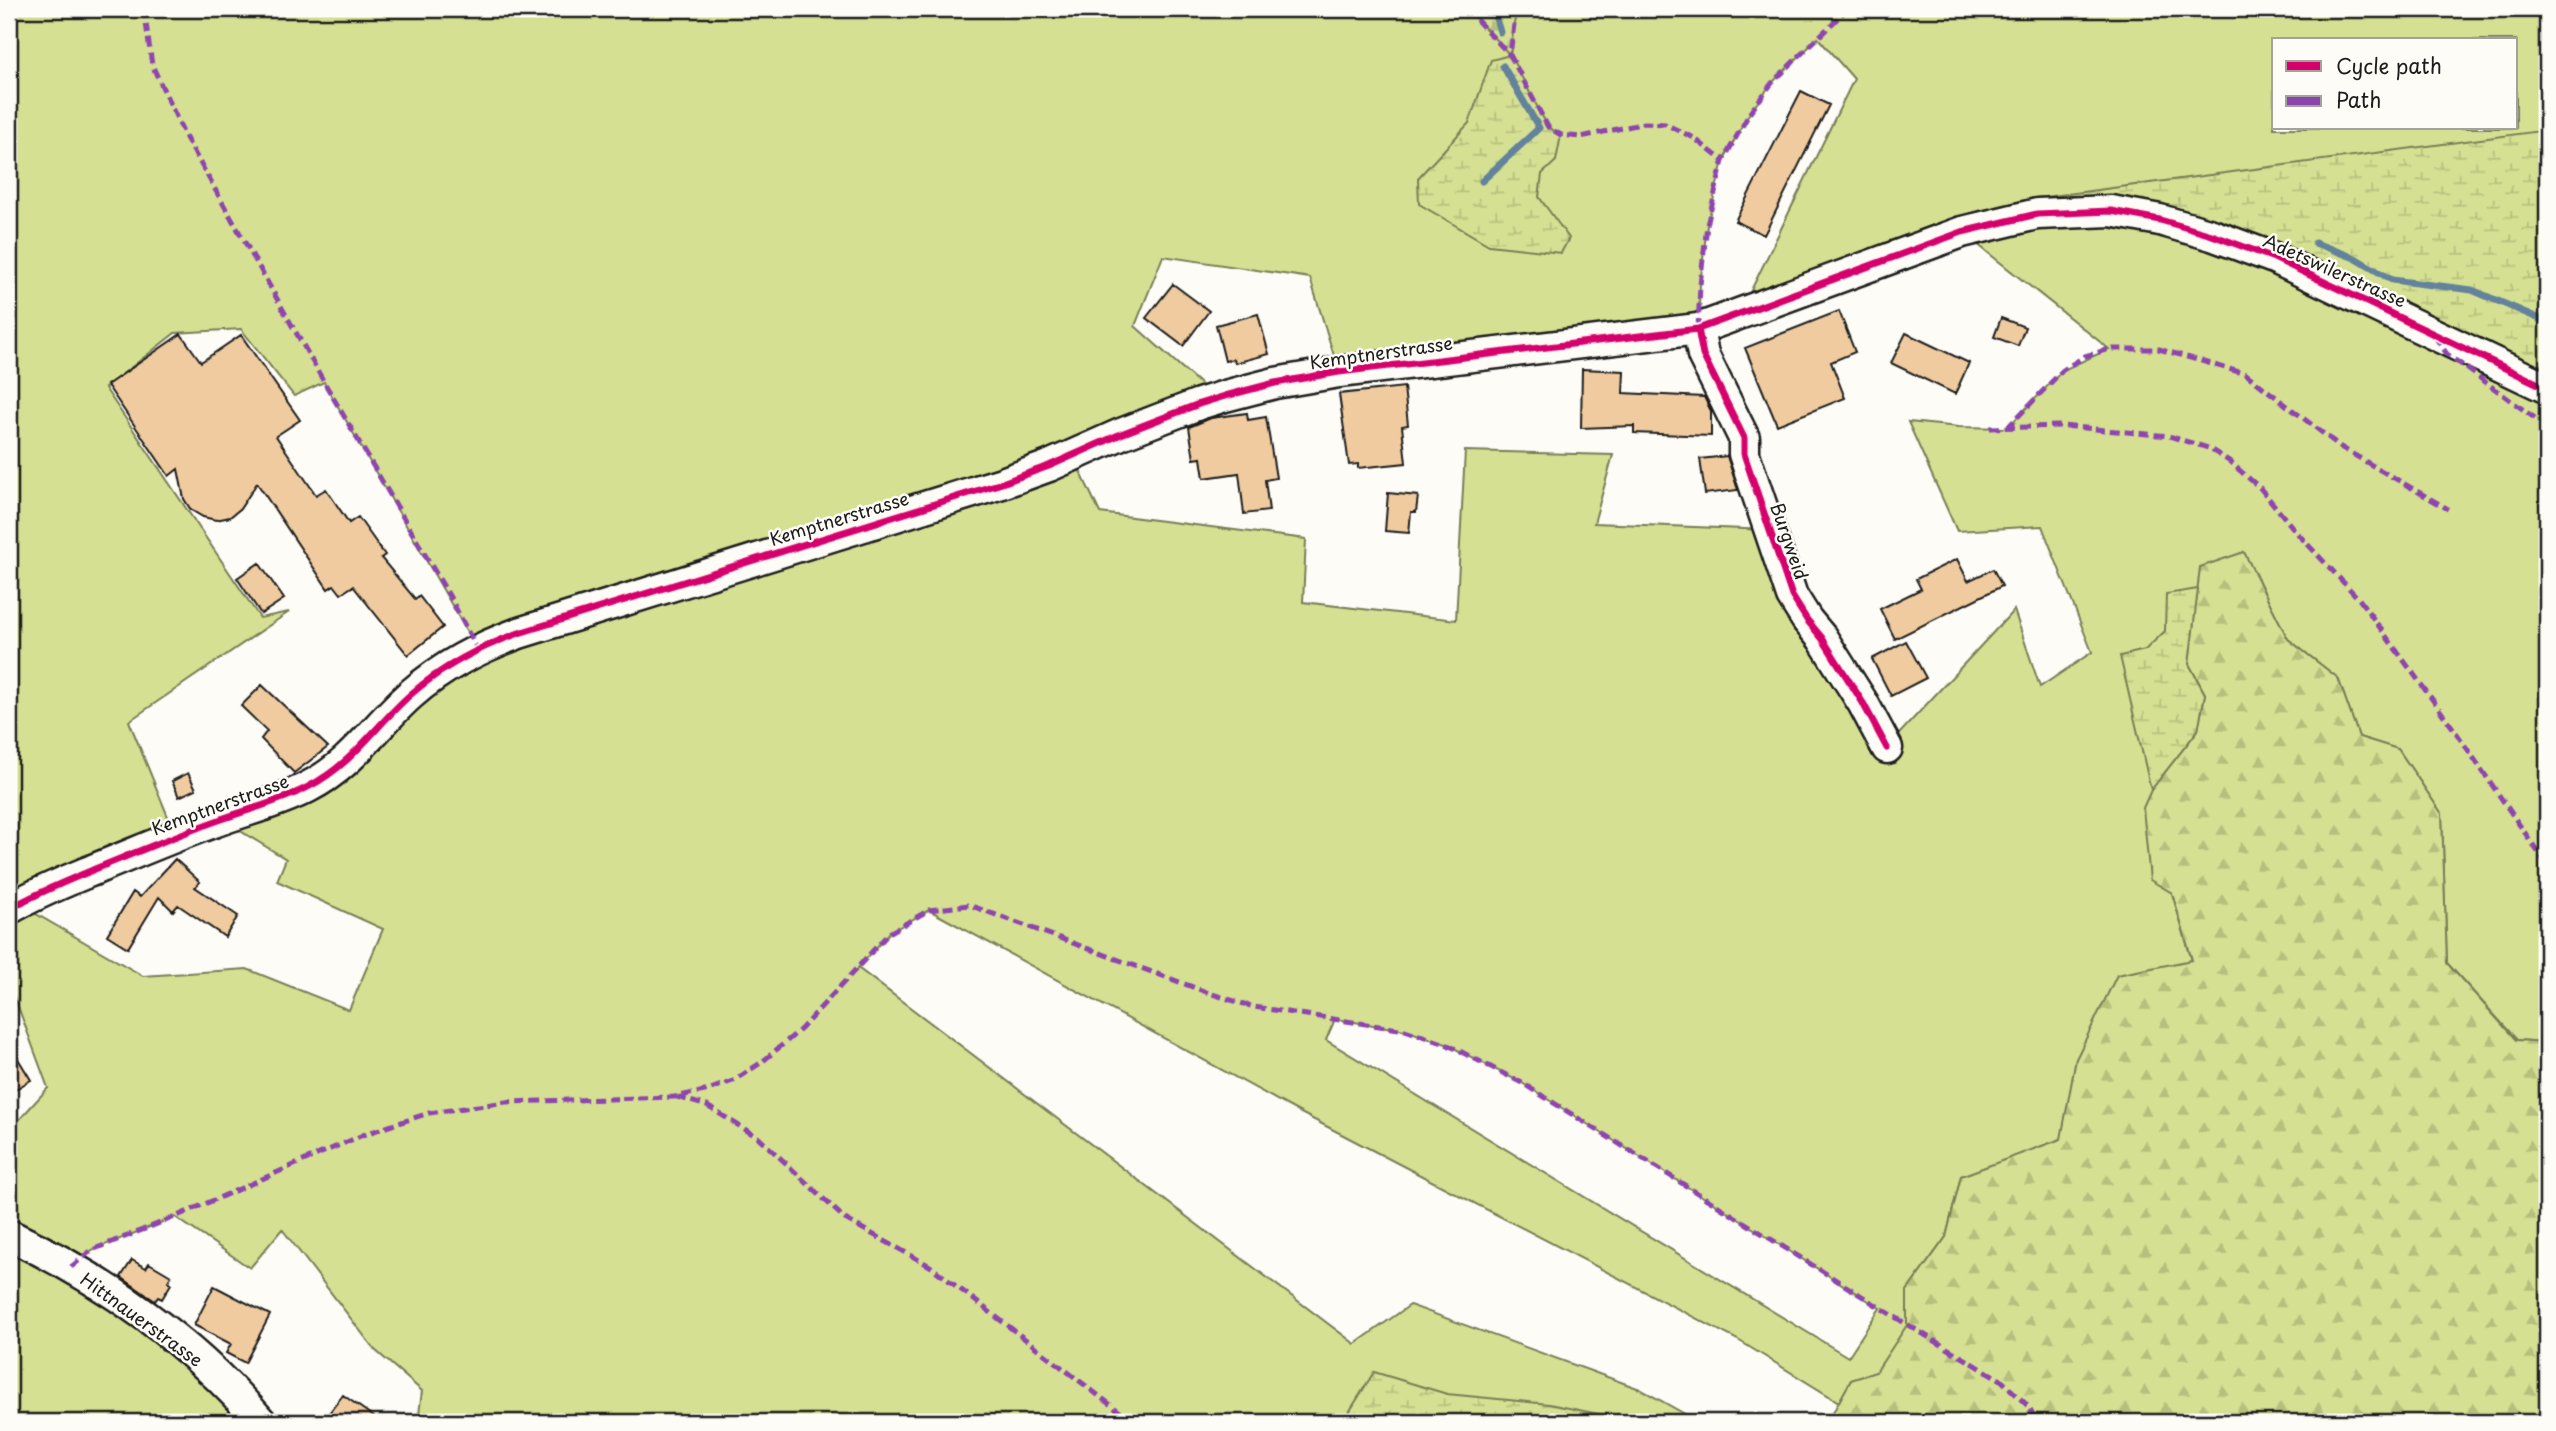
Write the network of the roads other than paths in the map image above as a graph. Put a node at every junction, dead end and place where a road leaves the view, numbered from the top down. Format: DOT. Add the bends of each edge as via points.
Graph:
graph roads {
  1 [pos="1739,315"];
  2 [pos="1698,329"];
  3 [pos="2547,388"];
  4 [pos="1887,748"];
  5 [pos="9,909"];
  6 [pos="9,1235"];
  7 [pos="261,1422"];
  1 -- 2 [label="street, Kemptnerstrasse"];
  1 -- 3 [label="street, Adetswilerstrasse" via="1962,232 2036,214 2111,211 2173,224 2274,258"];
  2 -- 4 [label="street, Burgweid" via="1703,355 1744,438 1744,454 1792,596"];
  2 -- 5 [label="street, Kemptnerstrasse" via="1275,383 1199,404 1002,484 519,633 477,649 432,678 333,773 309,787 177,835"];
  6 -- 7 [label="street, Hittnauerstrasse" via="71,1267 136,1310 196,1355"];
}
